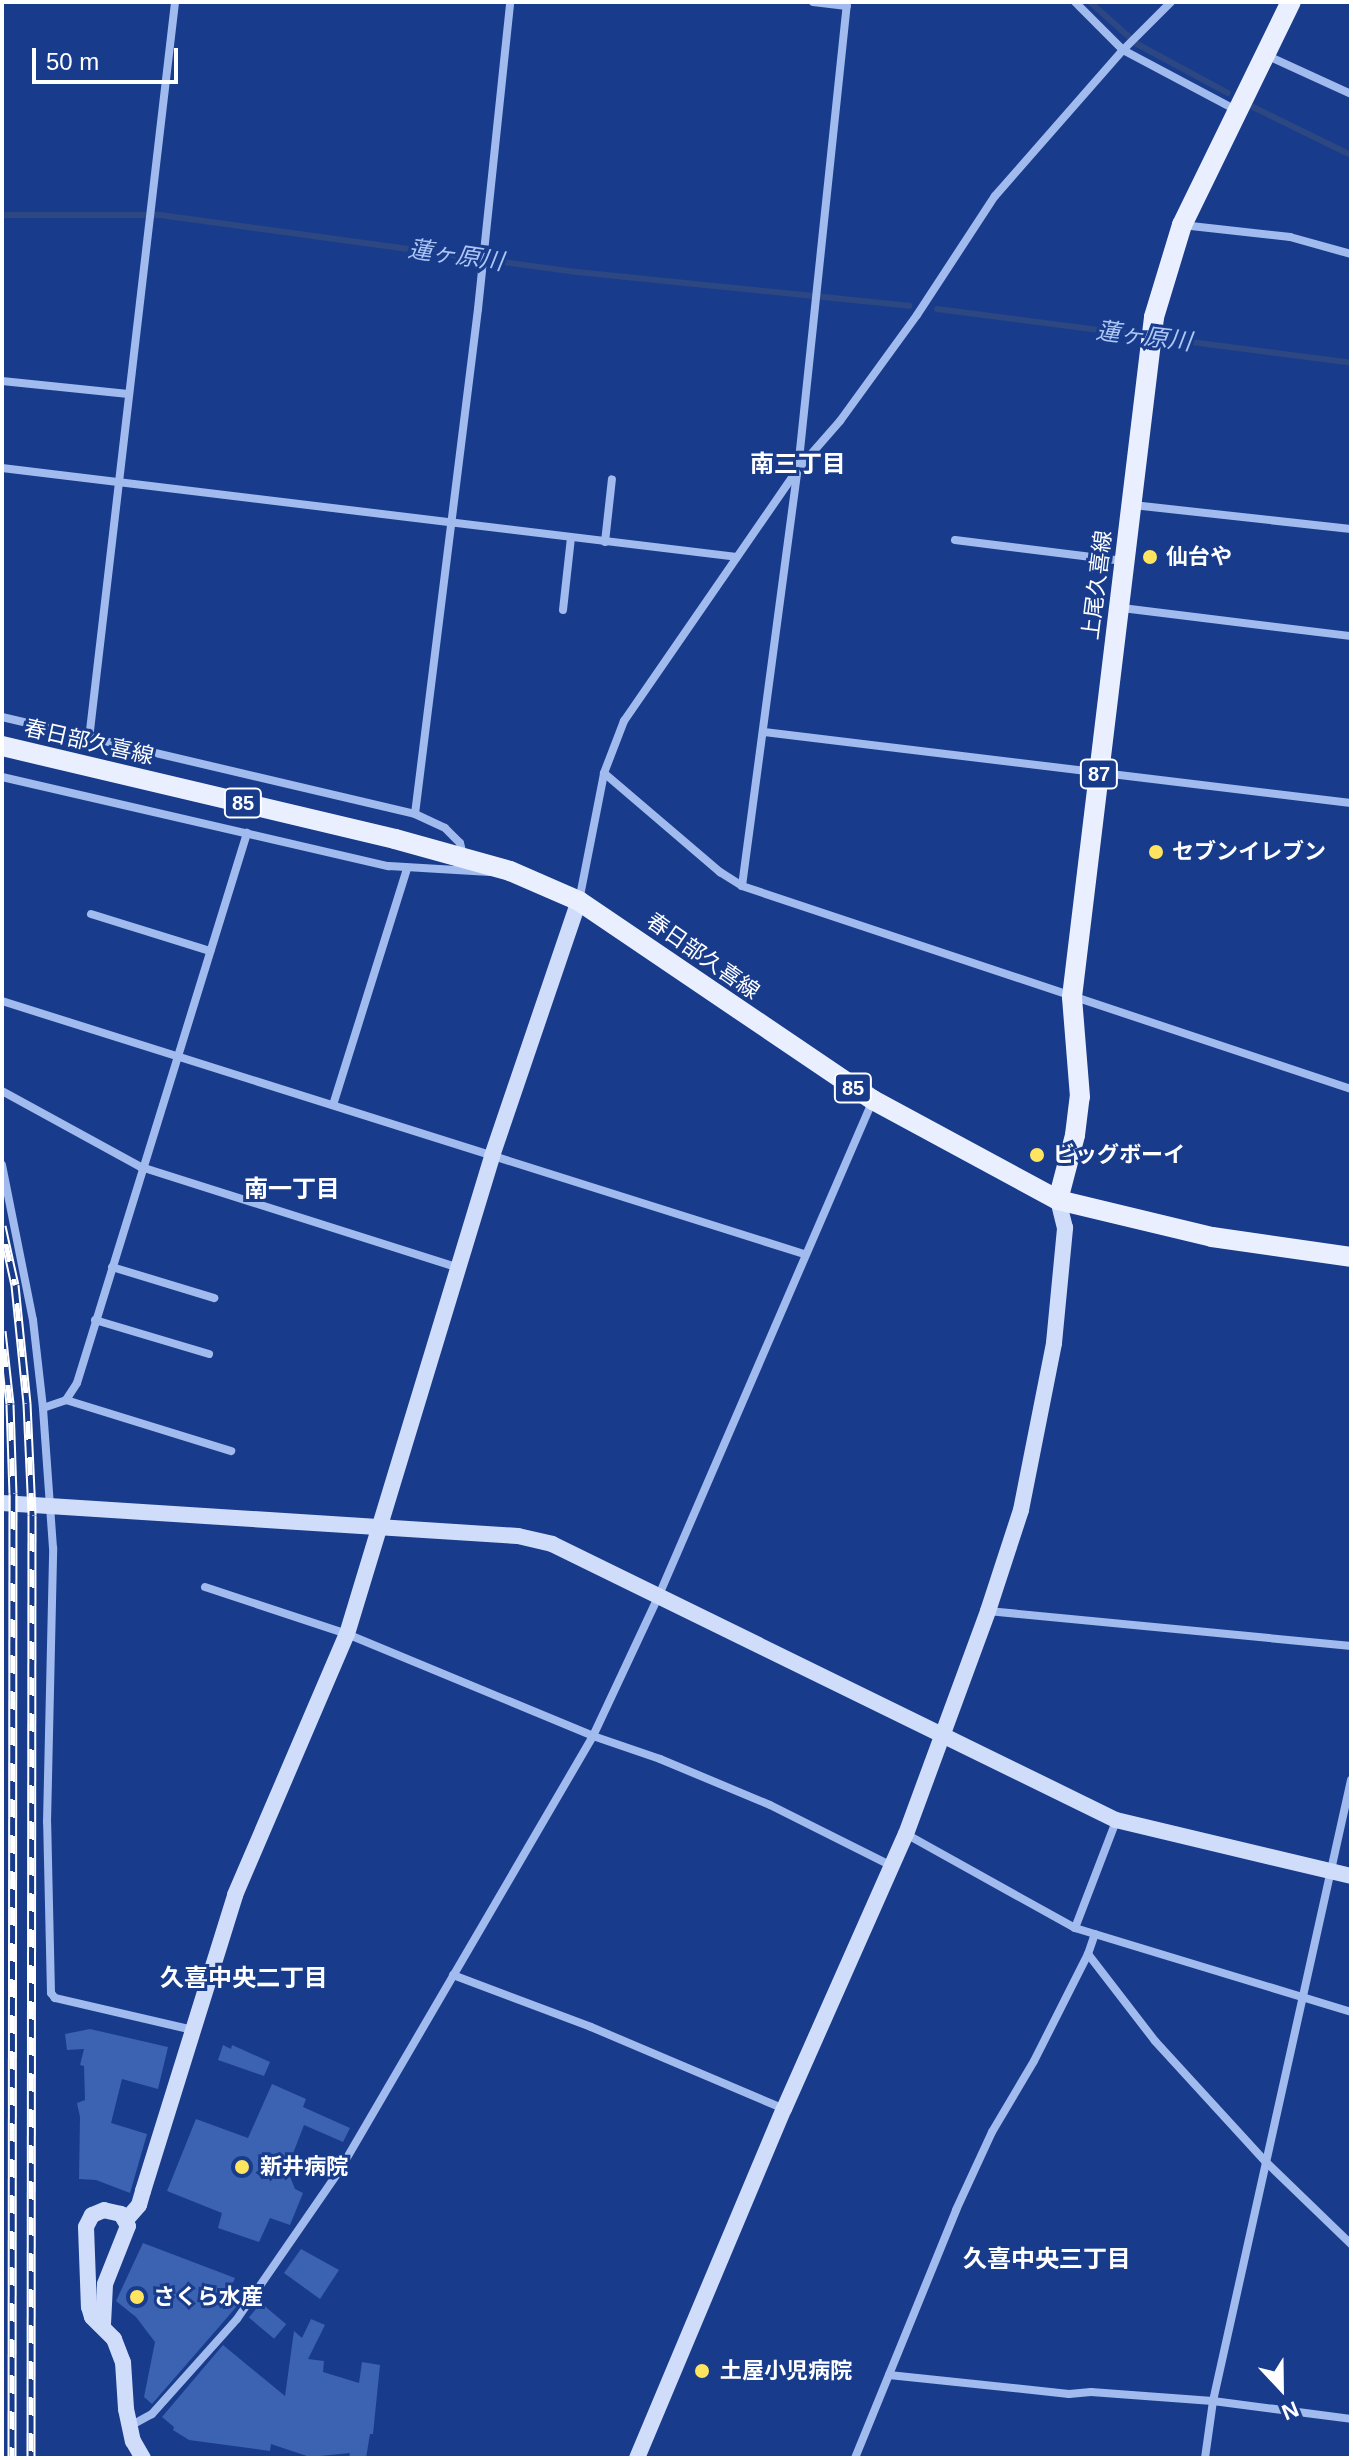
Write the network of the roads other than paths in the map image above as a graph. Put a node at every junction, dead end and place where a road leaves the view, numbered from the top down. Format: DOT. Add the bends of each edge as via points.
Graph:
graph roads {
  1 [pos="175,2"];
  2 [pos="510,2"];
  3 [pos="813,2"];
  4 [pos="1075,2"];
  5 [pos="1171,2"];
  6 [pos="1291,2"];
  7 [pos="847,4"];
  8 [pos="1126,47"];
  9 [pos="1265,55"];
  10 [pos="1351,94"];
  11 [pos="1237,110"];
  12 [pos="1182,225"];
  13 [pos="1351,254"];
  14 [pos="2,381"];
  15 [pos="128,394"];
  16 [pos="2,468"];
  17 [pos="798,469"];
  18 [pos="612,479"];
  19 [pos="118,482"];
  20 [pos="1131,504"];
  21 [pos="450,524"];
  22 [pos="1351,529"];
  23 [pos="571,538"];
  24 [pos="955,540"];
  25 [pos="605,542"];
  26 [pos="737,557"];
  27 [pos="1124,561"];
  28 [pos="1119,607"];
  29 [pos="563,610"];
  30 [pos="1351,636"];
  31 [pos="2,717"];
  32 [pos="764,732"];
  33 [pos="89,739"];
  34 [pos="2,746"];
  35 [pos="1099,772"];
  36 [pos="604,773"];
  37 [pos="2,777"];
  38 [pos="1351,803"];
  39 [pos="415,814"];
  40 [pos="247,833"];
  41 [pos="463,856"];
  42 [pos="407,869"];
  43 [pos="510,871"];
  44 [pos="742,886"];
  45 [pos="579,901"];
  46 [pos="91,914"];
  47 [pos="210,951"];
  48 [pos="1072,997"];
  49 [pos="2,1001"];
  50 [pos="176,1055"];
  51 [pos="1351,1089"];
  52 [pos="2,1091"];
  53 [pos="873,1100"];
  54 [pos="333,1105"];
  55 [pos="492,1156"];
  56 [pos="2,1165"];
  57 [pos="141,1167"];
  58 [pos="1058,1200"];
  59 [pos="804,1254"];
  60 [pos="1351,1257"];
  61 [pos="112,1267"];
  62 [pos="457,1267"];
  63 [pos="214,1298"];
  64 [pos="95,1320"];
  65 [pos="209,1354"];
  66 [pos="66,1400"];
  67 [pos="43,1408"];
  68 [pos="231,1451"];
  69 [pos="2,1503"];
  70 [pos="51,1506"];
  71 [pos="380,1530"];
  72 [pos="205,1587"];
  73 [pos="659,1595"];
  74 [pos="988,1611"];
  75 [pos="347,1634"];
  76 [pos="1351,1646"];
  77 [pos="943,1735"];
  78 [pos="593,1736"];
  79 [pos="1351,1780"];
  80 [pos="1116,1820"];
  81 [pos="906,1834"];
  82 [pos="892,1866"];
  83 [pos="1329,1871"];
  84 [pos="1351,1876"];
  85 [pos="1075,1928"];
  86 [pos="1095,1934"];
  87 [pos="1088,1954"];
  88 [pos="453,1975"];
  89 [pos="1303,1997"];
  90 [pos="1351,2012"];
  91 [pos="193,2030"];
  92 [pos="784,2109"];
  93 [pos="1265,2161"];
  94 [pos="126,2220"];
  95 [pos="1351,2244"];
  96 [pos="103,2324"];
  97 [pos="889,2375"];
  98 [pos="1213,2401"];
  99 [pos="1351,2419"];
  100 [pos="130,2426"];
  101 [pos="143,2458"];
  102 [pos="637,2458"];
  103 [pos="855,2458"];
  104 [pos="1205,2458"];
  1 -- 15 [label="street"];
  2 -- 21 [label="street"];
  3 -- 7 [label="street"];
  4 -- 8 [label="street"];
  5 -- 8 [label="street"];
  6 -- 9 [label="main road, 上尾久喜線 / 87"];
  7 -- 17 [label="street"];
  8 -- 11 [label="street"];
  8 -- 17 [label="street" via="995,196 917,315"];
  9 -- 10 [label="street"];
  9 -- 11 [label="main road, 上尾久喜線 / 87"];
  11 -- 12 [label="main road, 上尾久喜線 / 87"];
  12 -- 13 [label="street" via="1282,236"];
  12 -- 20 [label="main road, 上尾久喜線 / 87" via="1162,279 1151,338"];
  14 -- 15 [label="street"];
  15 -- 19 [label="street"];
  16 -- 19 [label="street"];
  17 -- 26 [label="street"];
  17 -- 32 [label="street"];
  18 -- 25 [label="street"];
  19 -- 21 [label="street"];
  19 -- 33 [label="street"];
  20 -- 22 [label="street"];
  20 -- 27 [label="main road, 上尾久喜線 / 87"];
  21 -- 23 [label="street"];
  21 -- 39 [label="street"];
  23 -- 25 [label="street"];
  23 -- 29 [label="street"];
  24 -- 27 [label="street"];
  25 -- 26 [label="street"];
  26 -- 36 [label="street" via="624,721"];
  27 -- 28 [label="main road, 上尾久喜線 / 87"];
  28 -- 30 [label="street"];
  28 -- 35 [label="main road, 上尾久喜線 / 87"];
  31 -- 33 [label="street"];
  32 -- 35 [label="street"];
  32 -- 44 [label="street"];
  33 -- 39 [label="street"];
  34 -- 41 [label="main road, 春日部久喜線 / 85"];
  35 -- 38 [label="street"];
  35 -- 48 [label="main road, 上尾久喜線 / 87"];
  36 -- 44 [label="street"];
  36 -- 45 [label="street"];
  37 -- 40 [label="street"];
  39 -- 41 [label="street" via="445,828 460,843"];
  40 -- 42 [label="street"];
  40 -- 47 [label="street"];
  41 -- 43 [label="main road, 春日部久喜線 / 85"];
  42 -- 43 [label="street"];
  42 -- 54 [label="street"];
  43 -- 45 [label="main road, 春日部久喜線 / 85"];
  44 -- 48 [label="street"];
  45 -- 53 [label="main road, 春日部久喜線 / 85"];
  45 -- 55 [label="street"];
  46 -- 47 [label="street"];
  47 -- 50 [label="street"];
  48 -- 51 [label="street"];
  48 -- 58 [label="main road, 上尾久喜線 / 87" via="1080,1097"];
  49 -- 50 [label="street"];
  50 -- 54 [label="street"];
  50 -- 57 [label="street"];
  52 -- 57 [label="street"];
  53 -- 58 [label="main road, 春日部久喜線 / 85"];
  53 -- 59 [label="street"];
  54 -- 55 [label="street"];
  55 -- 59 [label="street"];
  55 -- 62 [label="street"];
  56 -- 67 [label="street" via="33,1320"];
  57 -- 61 [label="street"];
  57 -- 62 [label="street"];
  58 -- 60 [label="main road, 春日部久喜線 / 85" via="1212,1237"];
  58 -- 74 [label="street" via="1065,1228 1054,1343 1021,1510"];
  59 -- 73 [label="street"];
  61 -- 63 [label="street"];
  61 -- 64 [label="street"];
  62 -- 71 [label="street"];
  64 -- 65 [label="street"];
  64 -- 66 [label="street" via="77,1383"];
  66 -- 67 [label="street"];
  66 -- 68 [label="street"];
  67 -- 70 [label="street"];
  69 -- 70 [label="street"];
  70 -- 71 [label="street"];
  70 -- 91 [label="street" via="51,1993"];
  71 -- 73 [label="street" via="518,1536 552,1544"];
  71 -- 75 [label="street"];
  72 -- 75 [label="street"];
  73 -- 77 [label="street"];
  73 -- 78 [label="street"];
  74 -- 76 [label="street"];
  74 -- 77 [label="street"];
  75 -- 78 [label="street"];
  75 -- 91 [label="street" via="235,1895"];
  77 -- 80 [label="street"];
  77 -- 81 [label="street"];
  78 -- 82 [label="street" via="770,1805"];
  78 -- 88 [label="street"];
  79 -- 83 [label="street"];
  80 -- 83 [label="street"];
  80 -- 85 [label="street"];
  81 -- 82 [label="street"];
  81 -- 85 [label="street"];
  82 -- 92 [label="street"];
  83 -- 84 [label="street"];
  83 -- 89 [label="street"];
  85 -- 86 [label="street"];
  86 -- 87 [label="street"];
  86 -- 89 [label="street"];
  87 -- 93 [label="street" via="1155,2041"];
  87 -- 97 [label="street" via="992,2132"];
  88 -- 92 [label="street"];
  88 -- 100 [label="street" via="341,2168 237,2319 152,2414"];
  89 -- 90 [label="street"];
  89 -- 93 [label="street"];
  91 -- 94 [label="street" via="139,2205"];
  92 -- 102 [label="street"];
  93 -- 95 [label="street"];
  93 -- 98 [label="street"];
  94 -- 96 [label="street" via="124,2240 105,2284"];
  94 -- 96 [label="street" via="104,2210 92,2215 86,2227 89,2307 92,2317"];
  96 -- 100 [label="street" via="123,2362"];
  97 -- 98 [label="street" via="1069,2394"];
  97 -- 103 [label="street"];
  98 -- 99 [label="street"];
  98 -- 104 [label="street"];
  100 -- 101 [label="street"];
}
